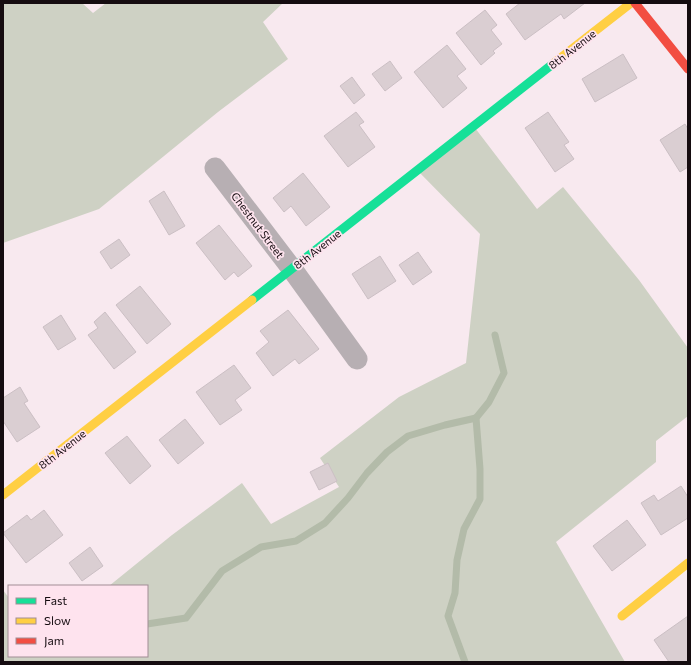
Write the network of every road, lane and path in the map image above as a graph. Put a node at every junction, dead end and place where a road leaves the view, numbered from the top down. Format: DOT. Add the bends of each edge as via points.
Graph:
graph roads {
  1 [pos="631,3"];
  2 [pos="635,3"];
  3 [pos="688,69"];
  4 [pos="215,168"];
  5 [pos="292,269"];
  6 [pos="357,359"];
  7 [pos="3,495"];
  8 [pos="688,562"];
  9 [pos="622,616"];
  1 -- 5 [label="street, 8th Avenue"];
  2 -- 3 [label="street"];
  4 -- 5 [label="street, Chestnut Street"];
  5 -- 6 [label="street, Chestnut Street"];
  5 -- 7 [label="street, 8th Avenue"];
  8 -- 9 [label="street"];
}
